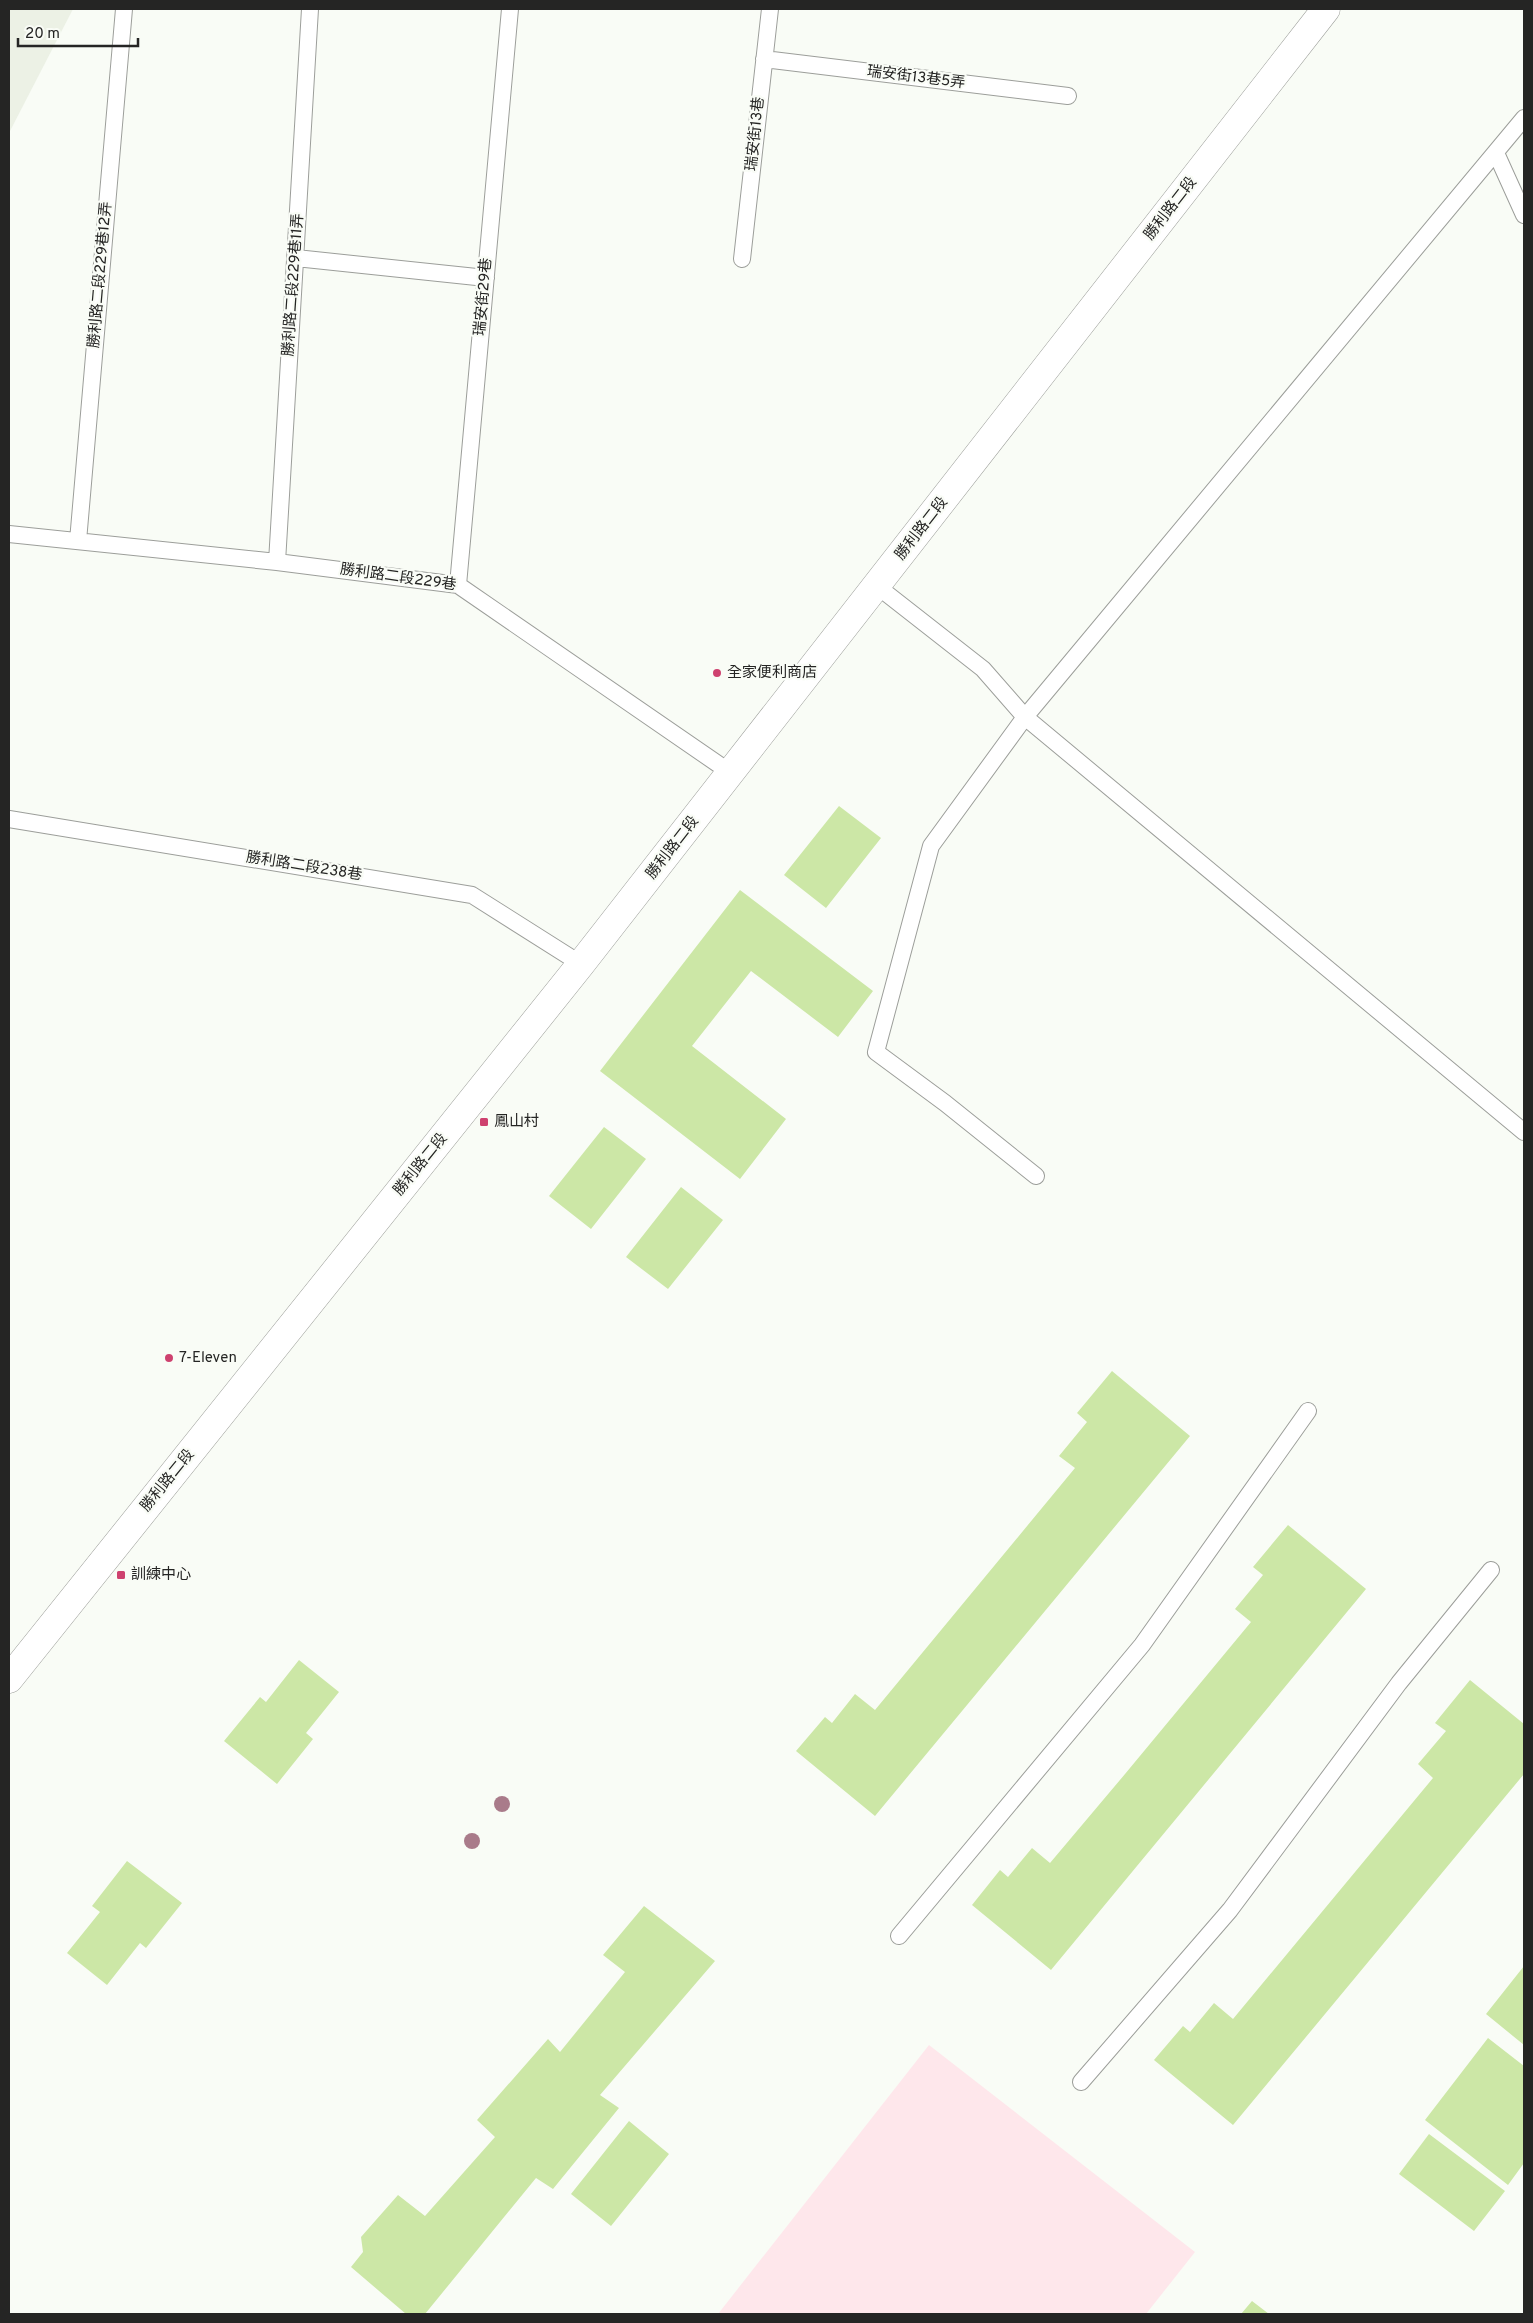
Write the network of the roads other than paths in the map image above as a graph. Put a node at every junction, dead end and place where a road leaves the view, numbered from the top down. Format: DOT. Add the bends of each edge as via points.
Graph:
graph roads {
  1 [pos="124,9"];
  2 [pos="310,9"];
  3 [pos="510,9"];
  4 [pos="770,9"];
  5 [pos="1326,9"];
  6 [pos="764,59"];
  7 [pos="1068,96"];
  8 [pos="1524,118"];
  9 [pos="1496,153"];
  10 [pos="1524,214"];
  11 [pos="296,258"];
  12 [pos="742,259"];
  13 [pos="486,278"];
  14 [pos="9,534"];
  15 [pos="78,541"];
  16 [pos="277,562"];
  17 [pos="458,585"];
  18 [pos="877,586"];
  19 [pos="1025,717"];
  20 [pos="731,773"];
  21 [pos="9,819"];
  22 [pos="581,964"];
  23 [pos="1524,1132"];
  24 [pos="1036,1176"];
  25 [pos="1308,1411"];
  26 [pos="1491,1570"];
  27 [pos="9,1679"];
  28 [pos="899,1936"];
  29 [pos="1081,2082"];
  1 -- 15 [label="lane, 勝利路二段229巷12弄"];
  2 -- 11 [label="lane, 勝利路二段229巷11弄"];
  3 -- 13 [label="lane, 瑞安街29巷"];
  4 -- 6 [label="lane, 瑞安街13巷"];
  5 -- 18 [label="main road, 勝利路二段"];
  6 -- 7 [label="lane, 瑞安街13巷5弄"];
  6 -- 12 [label="lane, 瑞安街13巷"];
  8 -- 9 [label="lane"];
  9 -- 10 [label="lane"];
  9 -- 19 [label="lane"];
  11 -- 13 [label="lane"];
  11 -- 16 [label="lane, 勝利路二段229巷11弄"];
  13 -- 17 [label="lane, 瑞安街29巷"];
  14 -- 15 [label="lane, 勝利路二段229巷"];
  15 -- 16 [label="lane, 勝利路二段229巷"];
  16 -- 17 [label="lane, 勝利路二段229巷"];
  17 -- 20 [label="lane, 勝利路二段229巷"];
  18 -- 19 [label="lane" via="983,669"];
  18 -- 20 [label="main road, 勝利路二段"];
  19 -- 23 [label="lane"];
  19 -- 24 [label="lane" via="931,846 876,1052 946,1103"];
  20 -- 22 [label="main road, 勝利路二段"];
  21 -- 22 [label="lane, 勝利路二段238巷" via="472,895"];
  22 -- 27 [label="main road, 勝利路二段"];
  25 -- 28 [label="lane" via="1142,1645"];
  26 -- 29 [label="lane" via="1399,1683 1230,1910"];
}
